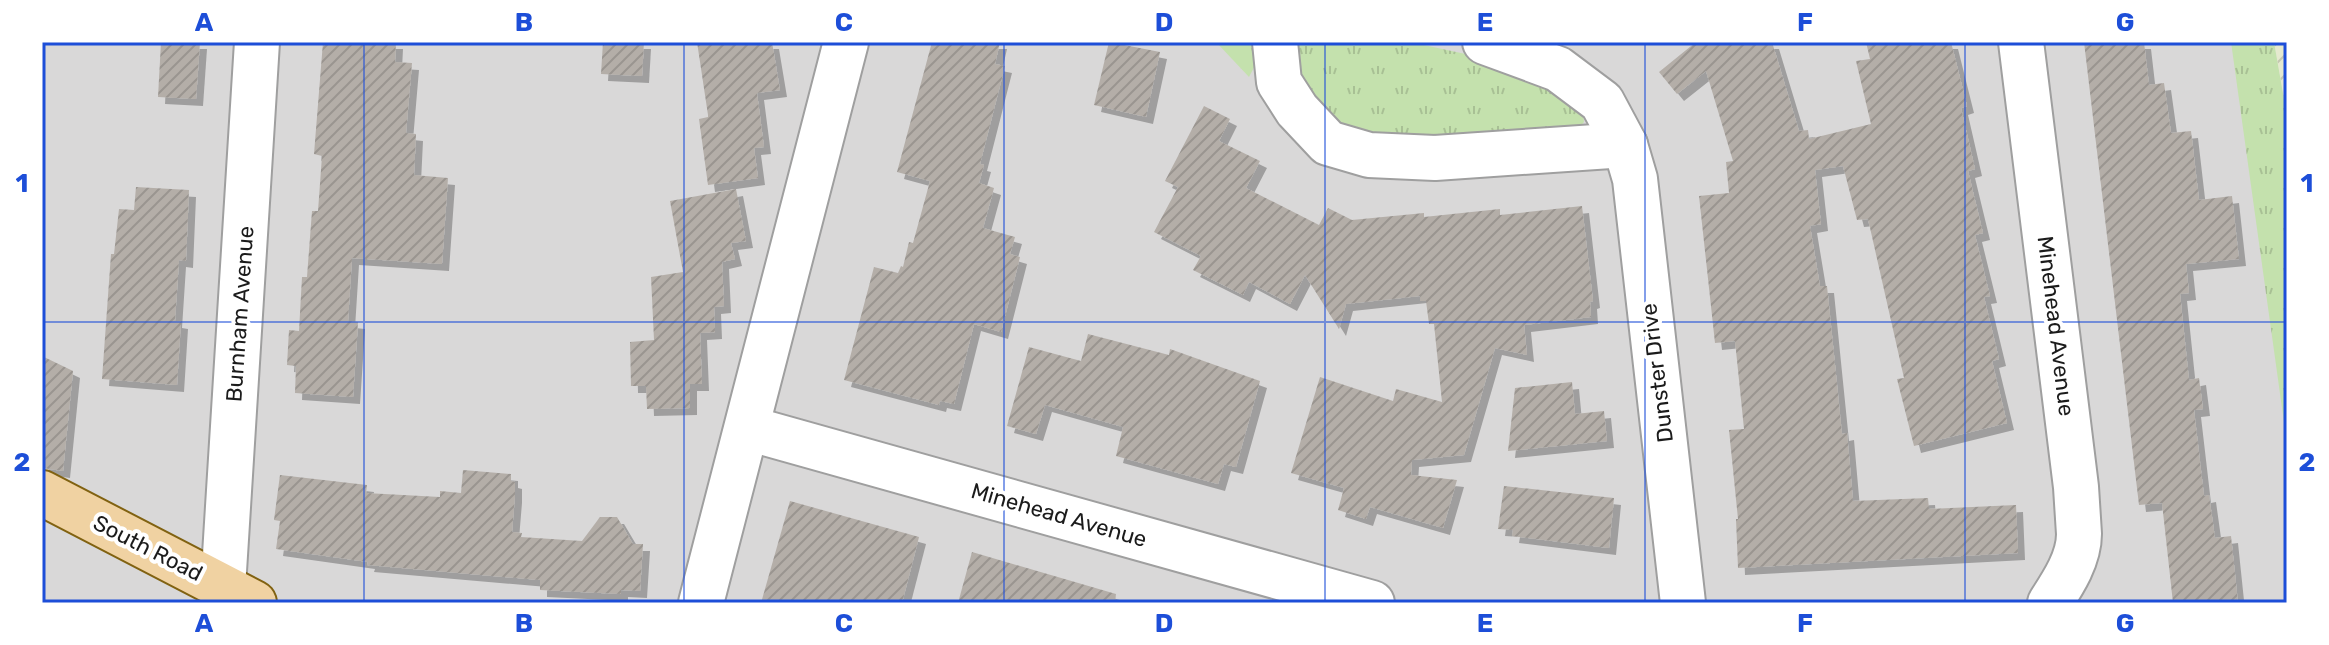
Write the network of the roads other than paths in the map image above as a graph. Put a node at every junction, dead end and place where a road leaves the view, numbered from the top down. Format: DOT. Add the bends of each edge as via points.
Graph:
graph roads {
  1 [pos="257,42"];
  2 [pos="846,42"];
  3 [pos="1275,42"];
  4 [pos="1485,42"];
  5 [pos="2021,42"];
  6 [pos="1625,145"];
  7 [pos="747,428"];
  8 [pos="42,493"];
  9 [pos="238,595"];
  10 [pos="701,603"];
  11 [pos="1372,603"];
  12 [pos="1683,603"];
  13 [pos="2050,603"];
  1 -- 9 [label="street, Burnham Avenue"];
  2 -- 7 [label="street"];
  3 -- 6 [label="street" via="1279,82 1328,143 1369,155 1435,158"];
  4 -- 6 [label="street, Dunster Drive" via="1558,69 1602,102"];
  5 -- 13 [label="street, Minehead Avenue" via="2079,534 2068,574"];
  6 -- 12 [label="street, Dunster Drive" via="1635,179"];
  7 -- 10 [label="street"];
  7 -- 11 [label="street, Minehead Avenue"];
  8 -- 9 [label="main road, South Road"];
}
